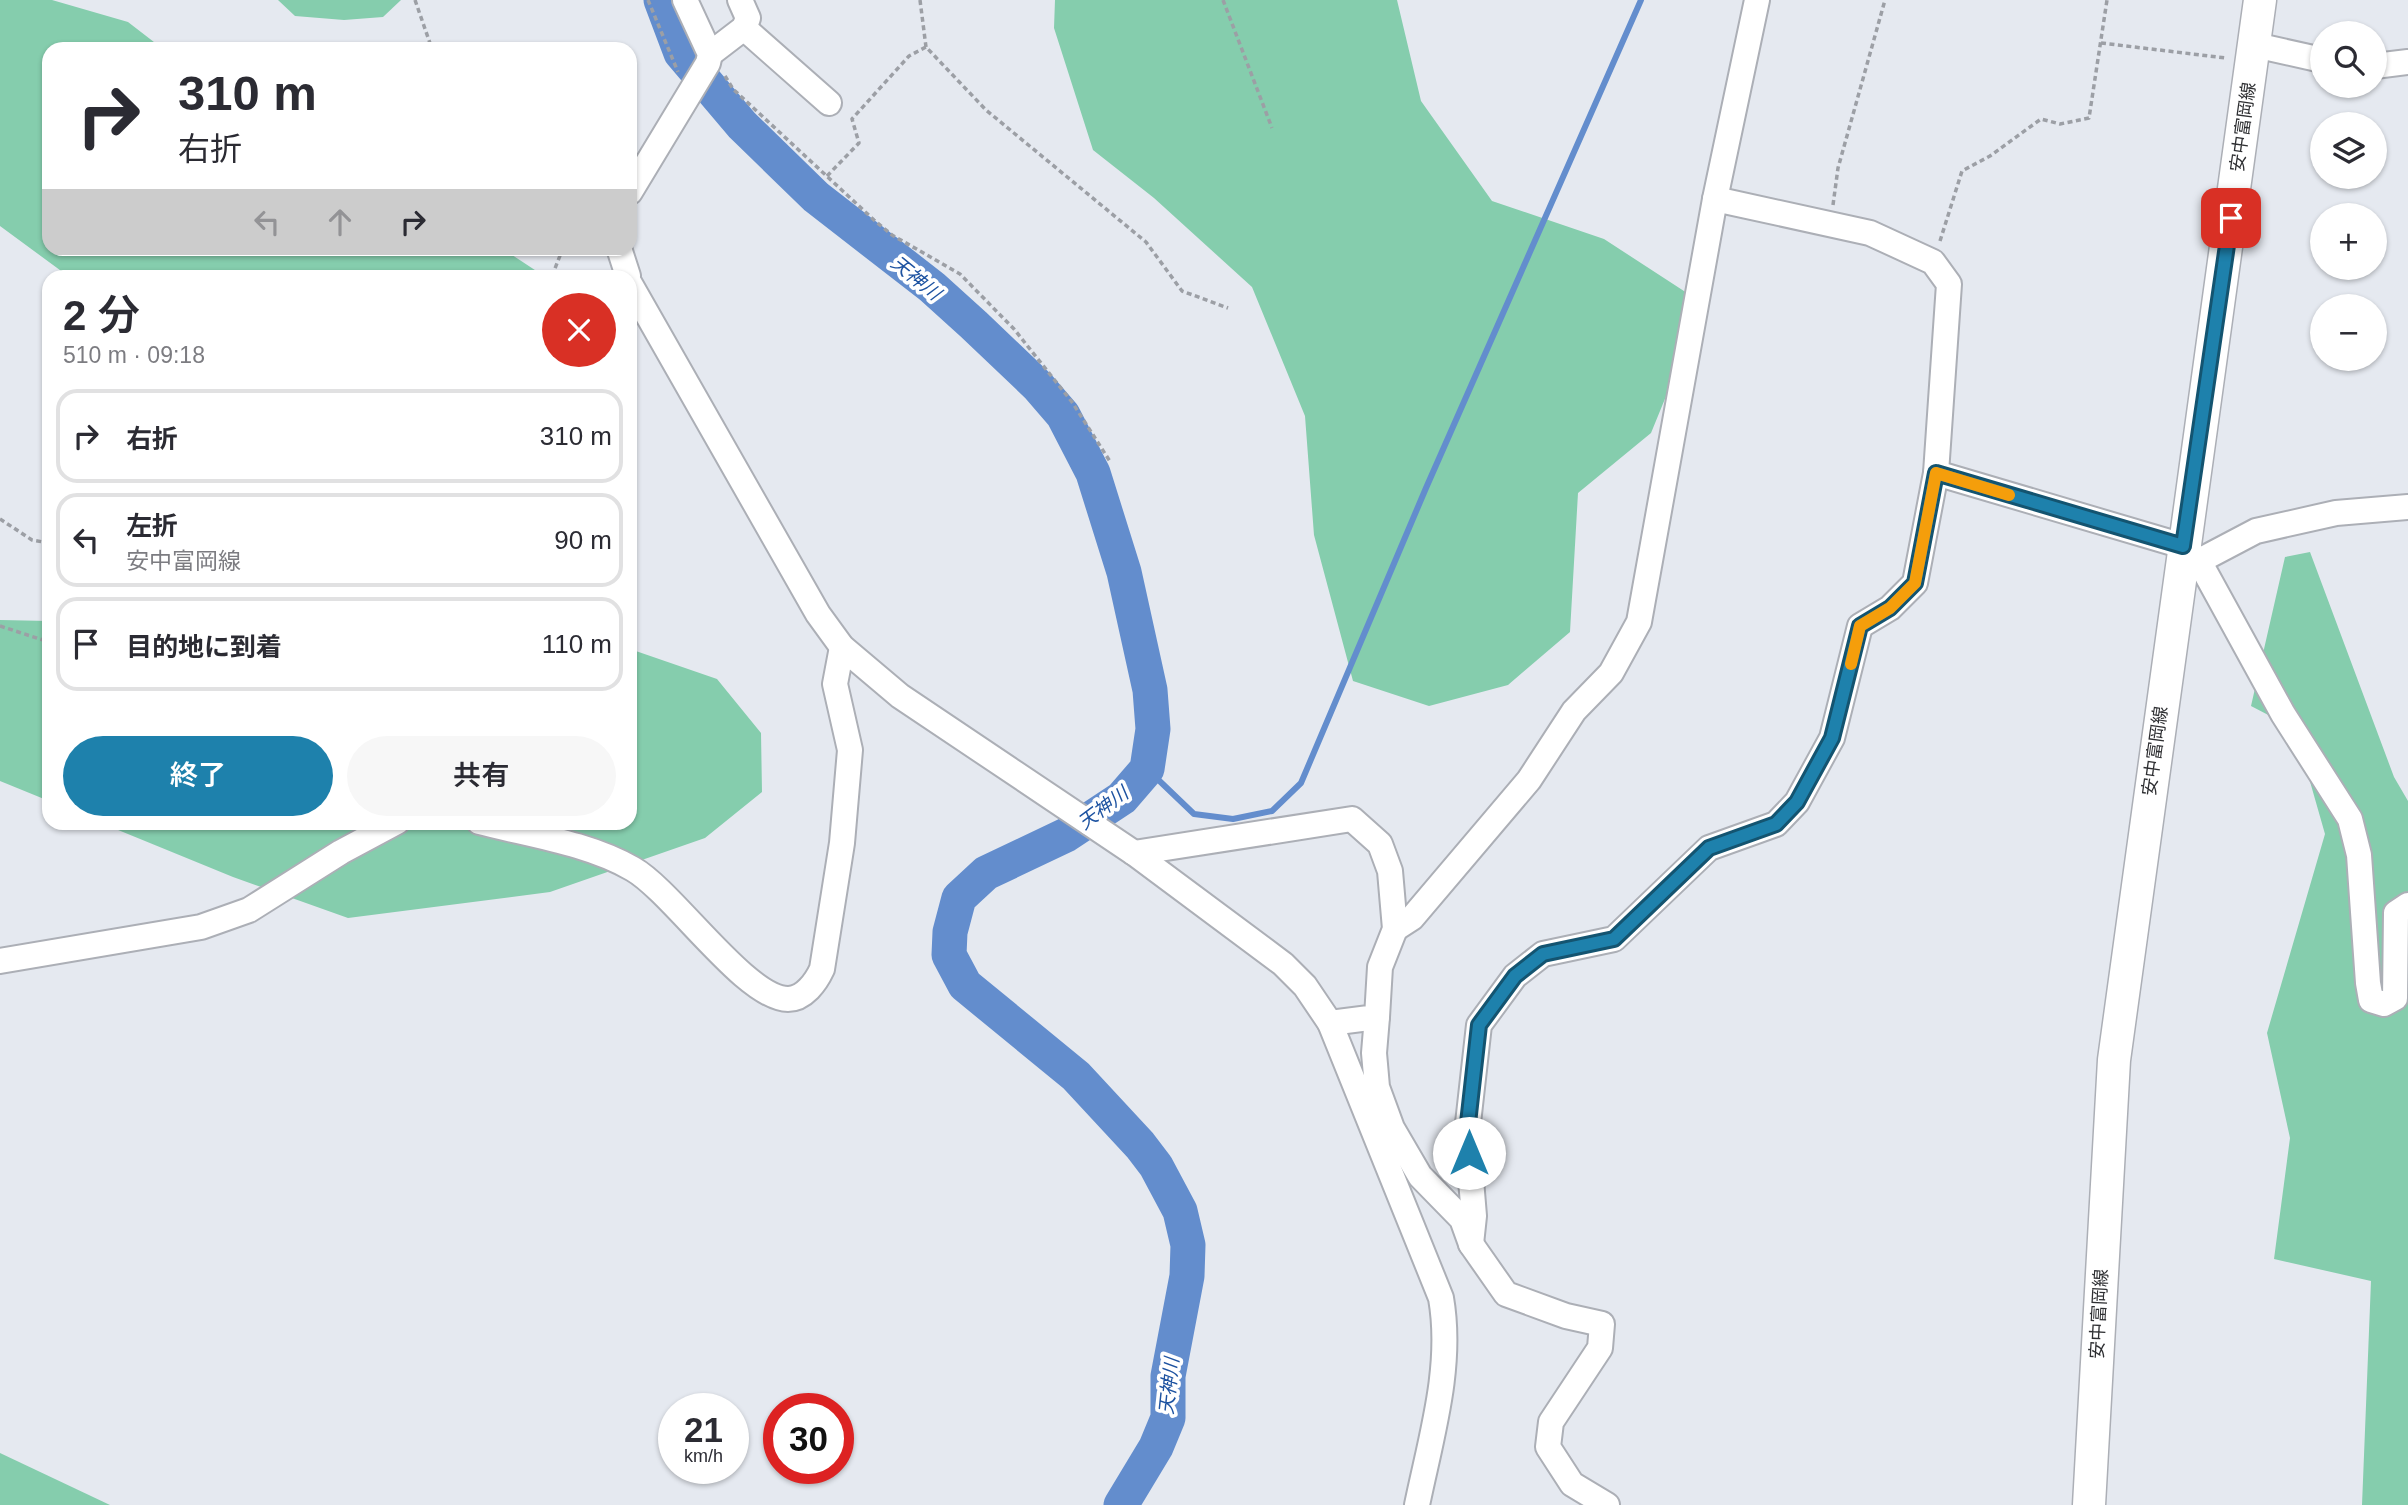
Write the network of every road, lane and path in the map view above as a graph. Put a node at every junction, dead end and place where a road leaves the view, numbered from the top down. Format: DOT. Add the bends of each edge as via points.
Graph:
graph roads {
  1 [pos="415,0"];
  2 [pos="648,0"];
  3 [pos="685,0"];
  4 [pos="740,0"];
  5 [pos="920,0"];
  6 [pos="1223,0"];
  7 [pos="1757,0"];
  8 [pos="1885,0"];
  9 [pos="2108,0"];
  10 [pos="2260,0"];
  11 [pos="744,28"];
  12 [pos="430,42"];
  13 [pos="2101,43"];
  14 [pos="926,47"];
  15 [pos="2254,53"];
  16 [pos="709,59"];
  17 [pos="2310,59"];
  18 [pos="2408,62"];
  19 [pos="2387,64"];
  20 [pos="689,90"];
  21 [pos="828,103"];
  22 [pos="1272,128"];
  23 [pos="827,176"];
  24 [pos="637,180"];
  25 [pos="1715,199"];
  26 [pos="1830,224"];
  27 [pos="1933,262"];
  28 [pos="637,296"];
  29 [pos="1228,308"];
  30 [pos="1111,463"];
  31 [pos="1936,473"];
  32 [pos="2408,507"];
  33 [pos="0,519"];
  34 [pos="42,542"];
  35 [pos="2191,554"];
  36 [pos="0,626"];
  37 [pos="42,640"];
  38 [pos="842,647"];
  39 [pos="382,830"];
  40 [pos="509,830"];
  41 [pos="1134,853"];
  42 [pos="2408,905"];
  43 [pos="1395,929"];
  44 [pos="0,961"];
  45 [pos="1377,1017"];
  46 [pos="1330,1023"];
  47 [pos="1471,1244"];
  48 [pos="1417,1505"];
  49 [pos="1607,1505"];
  50 [pos="2088,1505"];
  1 -- 12 [label="path"];
  2 -- 20 [label="path"];
  3 -- 16 [label="street"];
  4 -- 11 [label="street" via="748,18"];
  5 -- 14 [label="path"];
  6 -- 22 [label="path"];
  7 -- 25 [label="street"];
  8 -- 26 [label="path" via="1838,168"];
  9 -- 13 [label="path"];
  10 -- 15 [label="main road, 安中富岡線"];
  11 -- 16 [label="street"];
  11 -- 21 [label="street"];
  13 -- 15 [label="path"];
  13 -- 27 [label="path" via="2089,118 2060,124 2041,119 1962,171"];
  14 -- 23 [label="path" via="909,56 852,119 859,143"];
  14 -- 29 [label="path" via="986,110 1146,242 1182,291"];
  15 -- 17 [label="street"];
  15 -- 35 [label="main road, 安中富岡線"];
  16 -- 20 [label="street"];
  16 -- 23 [label="path" via="733,89"];
  18 -- 19 [label="street"];
  20 -- 24 [label="street"];
  23 -- 30 [label="path" via="892,235 960,274 1014,329 1072,402"];
  25 -- 26 [label="street"];
  25 -- 43 [label="street" via="1639,622 1611,673 1574,711 1529,780 1412,918"];
  26 -- 27 [label="street" via="1870,233"];
  27 -- 31 [label="street" via="1949,284"];
  28 -- 38 [label="street" via="818,614"];
  31 -- 35 [label="street"];
  31 -- 47 [label="street" via="1915,583 1890,608 1860,626 1832,738 1797,802 1776,824 1709,848 1614,939 1543,954 1515,976 1479,1025 1467,1132 1474,1216"];
  32 -- 35 [label="street" via="2336,513 2256,531"];
  33 -- 34 [label="path"];
  35 -- 42 [label="street" via="2350,819 2359,855 2371,1000 2384,1004 2395,998 2396,913"];
  35 -- 50 [label="main road, 安中富岡線" via="2114,1060"];
  36 -- 37 [label="path"];
  38 -- 40 [label="street" via="835,684 850,750 842,843 822,969 803,993 789,1000 753,982 652,881 631,868"];
  38 -- 41 [label="street" via="900,696"];
  39 -- 44 [label="street" via="249,910 213,923"];
  41 -- 43 [label="street" via="1352,819 1380,844 1390,871"];
  41 -- 46 [label="street" via="1283,964"];
  43 -- 45 [label="street" via="1380,967"];
  45 -- 46 [label="street"];
  45 -- 47 [label="street" via="1377,1087 1392,1128 1420,1176 1462,1219"];
  46 -- 48 [label="street" via="1441,1298 1446,1325 1445,1366"];
  47 -- 49 [label="street" via="1506,1294 1602,1324 1600,1348 1550,1422 1548,1447 1572,1484"];
}
